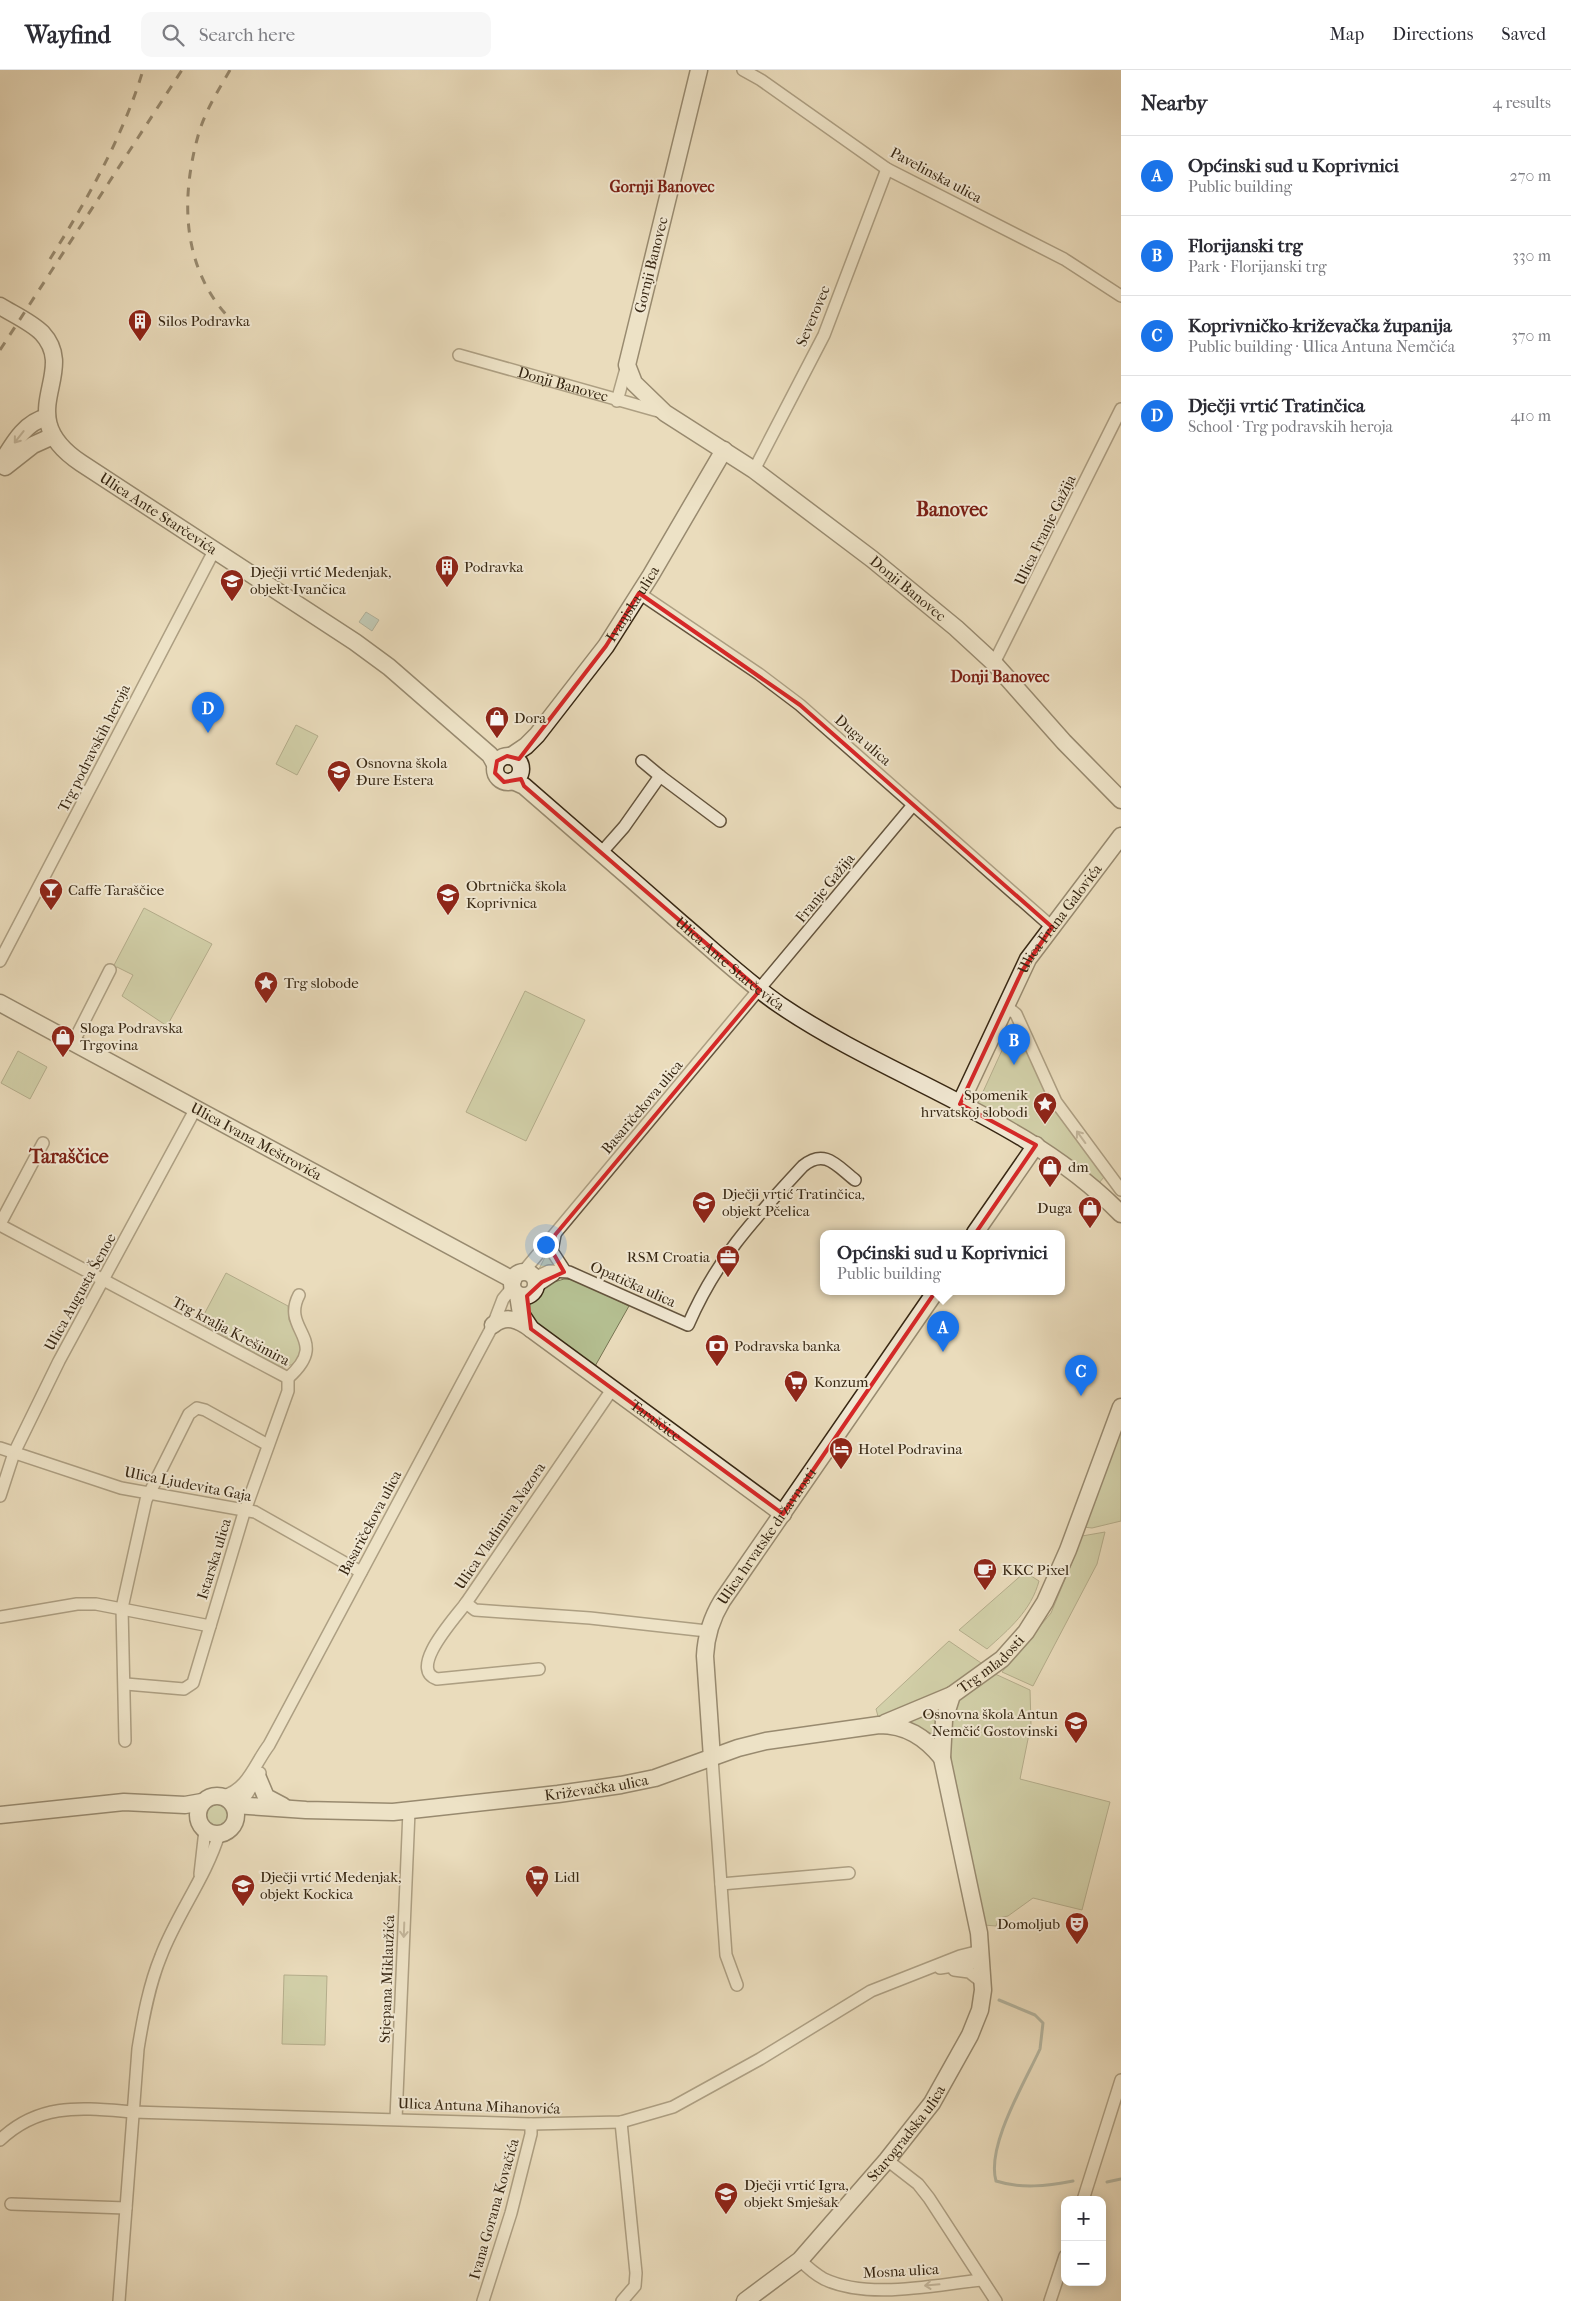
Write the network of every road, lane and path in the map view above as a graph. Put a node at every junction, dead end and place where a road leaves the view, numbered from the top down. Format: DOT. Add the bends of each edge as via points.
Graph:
graph roads {
  1 [pos="699,70"];
  2 [pos="743,70"];
  3 [pos="888,169"];
  4 [pos="1121,296"];
  5 [pos="0,306"];
  6 [pos="459,355"];
  7 [pos="627,365"];
  8 [pos="617,401"];
  9 [pos="1121,409"];
  10 [pos="665,413"];
  11 [pos="47,417"];
  12 [pos="53,436"];
  13 [pos="724,450"];
  14 [pos="0,465"];
  15 [pos="754,470"];
  16 [pos="0,472"];
  17 [pos="215,549"];
  18 [pos="640,593"];
  19 [pos="994,663"];
  20 [pos="642,761"];
  21 [pos="509,767"];
  22 [pos="660,776"];
  23 [pos="1121,800"];
  24 [pos="913,805"];
  25 [pos="720,821"];
  26 [pos="1121,836"];
  27 [pos="601,854"];
  28 [pos="1052,927"];
  29 [pos="0,961"];
  30 [pos="110,970"];
  31 [pos="760,990"];
  32 [pos="0,1003"];
  33 [pos="1006,1007"];
  34 [pos="73,1042"];
  35 [pos="960,1104"];
  36 [pos="196,1108"];
  37 [pos="43,1143"];
  38 [pos="1036,1145"];
  39 [pos="1108,1174"];
  40 [pos="855,1180"];
  41 [pos="1121,1190"];
  42 [pos="1097,1191"];
  43 [pos="1121,1214"];
  44 [pos="0,1224"];
  45 [pos="977,1230"];
  46 [pos="551,1240"];
  47 [pos="565,1271"];
  48 [pos="103,1280"];
  49 [pos="525,1284"];
  50 [pos="299,1295"];
  51 [pos="933,1295"];
  52 [pos="494,1320"];
  53 [pos="531,1329"];
  54 [pos="288,1378"];
  55 [pos="613,1388"];
  56 [pos="1121,1407"];
  57 [pos="268,1445"];
  58 [pos="0,1448"];
  59 [pos="14,1453"];
  60 [pos="150,1493"];
  61 [pos="0,1496"];
  62 [pos="245,1510"];
  63 [pos="783,1514"];
  64 [pos="361,1572"];
  65 [pos="466,1603"];
  66 [pos="122,1608"];
  67 [pos="0,1617"];
  68 [pos="210,1626"];
  69 [pos="707,1631"];
  70 [pos="539,1669"];
  71 [pos="126,1684"];
  72 [pos="952,1695"];
  73 [pos="879,1725"];
  74 [pos="125,1741"];
  75 [pos="270,1745"];
  76 [pos="712,1758"];
  77 [pos="942,1758"];
  78 [pos="258,1778"];
  79 [pos="202,1802"];
  80 [pos="104,1806"];
  81 [pos="231,1807"];
  82 [pos="288,1808"];
  83 [pos="306,1810"];
  84 [pos="409,1811"];
  85 [pos="0,1815"];
  86 [pos="207,1828"];
  87 [pos="850,1873"];
  88 [pos="721,1884"];
  89 [pos="981,1955"];
  90 [pos="942,1968"];
  91 [pos="929,1969"];
  92 [pos="982,1982"];
  93 [pos="737,1985"];
  94 [pos="1121,2080"];
  95 [pos="132,2112"];
  96 [pos="396,2119"];
  97 [pos="621,2122"];
  98 [pos="531,2124"];
  99 [pos="0,2140"];
  100 [pos="887,2160"];
  101 [pos="1084,2196"];
  102 [pos="10,2204"];
  103 [pos="126,2208"];
  104 [pos="800,2260"];
  105 [pos="1061,2268"];
  106 [pos="981,2280"];
  107 [pos="119,2301"];
  108 [pos="483,2301"];
  109 [pos="622,2301"];
  110 [pos="745,2301"];
  111 [pos="996,2301"];
  112 [pos="1050,2301"];
  1 -- 7 [label="main road, Gornji Banovec"];
  2 -- 3 [label="street, Pavelinska ulica"];
  3 -- 4 [label="street, Pavelinska ulica" via="1064,259"];
  3 -- 15 [label="street, Severovec" via="824,335"];
  5 -- 11 [label="main road, Ulica Ante Starčevića" via="36,328 47,340 54,370"];
  6 -- 8 [label="street, Donji Banovec"];
  7 -- 8 [label="street, Gornji Banovec"];
  7 -- 10 [label="main road, Donji Banovec" via="634,384"];
  8 -- 10 [label="street, Donji Banovec"];
  9 -- 19 [label="street, Ulica Franje Gažija"];
  10 -- 13 [label="main road, Donji Banovec"];
  11 -- 12 [label="main road, Ulica Ante Starčevića"];
  11 -- 14 [label="main road, one-way" via="24,431"];
  12 -- 16 [label="main road" via="33,444"];
  12 -- 17 [label="main road, Ulica Ante Starčevića" via="76,460"];
  13 -- 15 [label="main road, Donji Banovec"];
  13 -- 18 [label="main road, Ivanjska ulica"];
  15 -- 19 [label="main road, Donji Banovec" via="920,596"];
  17 -- 21 [label="main road, Ulica Ante Starčevića" via="389,667"];
  17 -- 29 [label="street, Trg podravskih heroja"];
  18 -- 21 [label="main road, Ivanjska ulica" via="606,646"];
  18 -- 24 [label="street, Duga ulica" via="800,705"];
  19 -- 23 [label="main road, Donji Banovec"];
  20 -- 22 [label="street"];
  21 -- 27 [label="main road, Ulica Ante Starčevića"];
  22 -- 25 [label="street"];
  22 -- 27 [label="street"];
  24 -- 28 [label="street, Duga ulica"];
  24 -- 31 [label="street, Franje Gažija"];
  26 -- 28 [label="main road, Ulica Frana Galovića"];
  27 -- 31 [label="main road, Ulica Ante Starčevića"];
  28 -- 33 [label="main road, Ulica Frana Galovića" via="1028,959"];
  30 -- 34 [label="street"];
  31 -- 35 [label="main road, Ulica Ante Starčevića" via="825,1034"];
  31 -- 46 [label="street, Basaričekova ulica"];
  32 -- 34 [label="main road, Ulica Ivana Meštrovića"];
  33 -- 35 [label="main road, Ulica Frana Galovića"];
  39 -- 33 [label="street, one-way" via="1056,1102 1016,1014"];
  34 -- 36 [label="main road, Ulica Ivana Meštrovića"];
  35 -- 38 [label="main road, Ulica Ante Starčevića"];
  36 -- 48 [label="street, Ulica Augusta Šenoe"];
  36 -- 49 [label="main road, Ulica Ivana Meštrovića"];
  37 -- 44 [label="street"];
  38 -- 42 [label="main road, Ulica Ante Starčevića"];
  38 -- 45 [label="main road"];
  39 -- 41 [label="street"];
  39 -- 42 [label="street" via="1109,1180"];
  40 -- 47 [label="street, Opatička ulica" via="825,1157 803,1166 724,1257 688,1325"];
  42 -- 43 [label="main road, Ulica Ante Starčevića"];
  44 -- 48 [label="street, Trg kralja Krešimira"];
  46 -- 47 [label="street" via="552,1251"];
  46 -- 49 [label="street, Basaričekova ulica"];
  47 -- 49 [label="street"];
  48 -- 54 [label="street, Trg kralja Krešimira"];
  48 -- 59 [label="street, Ulica Augusta Šenoe"];
  49 -- 52 [label="street, Basaričekova ulica"];
  49 -- 53 [label="main road, Taraščice" via="521,1314"];
  50 -- 54 [label="street, Trg kralja Krešimira" via="293,1313 308,1348 299,1368"];
  51 -- 63 [label="main road, Ulica hrvatske državnosti"];
  52 -- 53 [label="main road" via="519,1320"];
  52 -- 64 [label="street, Basaričekova ulica"];
  53 -- 55 [label="main road, Taraščice"];
  54 -- 57 [label="street, Istarska ulica" via="288,1391"];
  55 -- 63 [label="main road, Taraščice"];
  55 -- 65 [label="street, Ulica Vladimira Nazora"];
  56 -- 72 [label="main road, Trg mladosti" via="1061,1568 1039,1614 1002,1659"];
  57 -- 60 [label="street" via="197,1408 189,1414"];
  57 -- 62 [label="street, Istarska ulica"];
  58 -- 59 [label="street, Ulica Ljudevita Gaja"];
  59 -- 60 [label="street, Ulica Ljudevita Gaja" via="121,1488"];
  59 -- 61 [label="street, Ulica Augusta Šenoe"];
  60 -- 62 [label="street, Ulica Ljudevita Gaja"];
  60 -- 66 [label="street"];
  62 -- 64 [label="street, Ulica Ljudevita Gaja" via="255,1512"];
  62 -- 68 [label="street, Istarska ulica"];
  63 -- 69 [label="main road, Ulica hrvatske državnosti" via="722,1601"];
  64 -- 75 [label="street, Basaričekova ulica"];
  65 -- 69 [label="street, Ulica Vladimira Nazora" via="475,1610"];
  65 -- 70 [label="street" via="431,1651 426,1667 431,1677"];
  66 -- 67 [label="street" via="77,1604"];
  66 -- 68 [label="street"];
  66 -- 71 [label="street"];
  68 -- 71 [label="street, Istarska ulica" via="189,1687 178,1689"];
  69 -- 76 [label="main road, Ulica hrvatske državnosti" via="704,1656"];
  71 -- 74 [label="street"];
  72 -- 73 [label="main road, Križevačka ulica"];
  72 -- 77 [label="main road, Trg mladosti" via="944,1720"];
  73 -- 76 [label="main road, Križevačka ulica" via="766,1741"];
  73 -- 77 [label="main road, Križevačka ulica" via="908,1729 924,1739"];
  75 -- 78 [label="street, Basaričekova ulica"];
  75 -- 81 [label="street, Basaričekova ulica" via="238,1790"];
  76 -- 84 [label="main road, Križevačka ulica" via="655,1778 621,1785"];
  76 -- 88 [label="street"];
  77 -- 89 [label="main road, Trg mladosti"];
  78 -- 81 [label="street, Basaričekova ulica" via="247,1794"];
  78 -- 82 [label="main road" via="266,1797"];
  79 -- 80 [label="main road" via="185,1805 140,1802"];
  79 -- 81 [label="main road" via="211,1796"];
  79 -- 86 [label="main road" via="197,1812"];
  80 -- 85 [label="main road"];
  80 -- 86 [label="main road" via="183,1815"];
  81 -- 82 [label="main road, Križevačka ulica"];
  81 -- 83 [label="main road, Križevačka ulica" via="248,1816"];
  81 -- 86 [label="main road" via="229,1830"];
  82 -- 83 [label="main road, Križevačka ulica"];
  83 -- 84 [label="main road, Križevačka ulica"];
  84 -- 96 [label="street, Stjepana Miklaužića, one-way"];
  86 -- 95 [label="street" via="211,1858 161,1956 151,1988 138,2049"];
  87 -- 88 [label="street"];
  88 -- 93 [label="street" via="726,1955"];
  89 -- 90 [label="street, Ulica Antuna Mihanovića" via="974,1963"];
  89 -- 91 [label="street, Ulica Antuna Mihanovića" via="960,1956"];
  89 -- 92 [label="main road, Starogradska ulica"];
  90 -- 91 [label="street, Ulica Antuna Mihanovića"];
  90 -- 92 [label="street, Ulica Antuna Mihanovića" via="969,1972"];
  91 -- 97 [label="street, Ulica Antuna Mihanovića" via="871,1991 760,2059 673,2107"];
  92 -- 100 [label="main road, Starogradska ulica" via="980,2010 966,2042 932,2103"];
  94 -- 101 [label="street"];
  95 -- 96 [label="street, Ulica Antuna Mihanovića"];
  95 -- 99 [label="street, Ulica Antuna Mihanovića" via="58,2110 14,2127"];
  95 -- 103 [label="street"];
  96 -- 98 [label="street, Ulica Antuna Mihanovića"];
  97 -- 98 [label="street, Ulica Antuna Mihanovića"];
  97 -- 109 [label="street" via="636,2273 635,2286"];
  98 -- 108 [label="street, Ivana Gorana Kovačića" via="511,2213"];
  100 -- 104 [label="main road, Starogradska ulica"];
  100 -- 106 [label="street" via="918,2184 929,2198"];
  102 -- 103 [label="street"];
  103 -- 107 [label="street"];
  106 -- 104 [label="street, Mosna ulica, one-way" via="871,2290 852,2288 823,2278"];
  104 -- 110 [label="main road, Starogradska ulica"];
  105 -- 112 [label="street"];
  106 -- 111 [label="street"];
}
